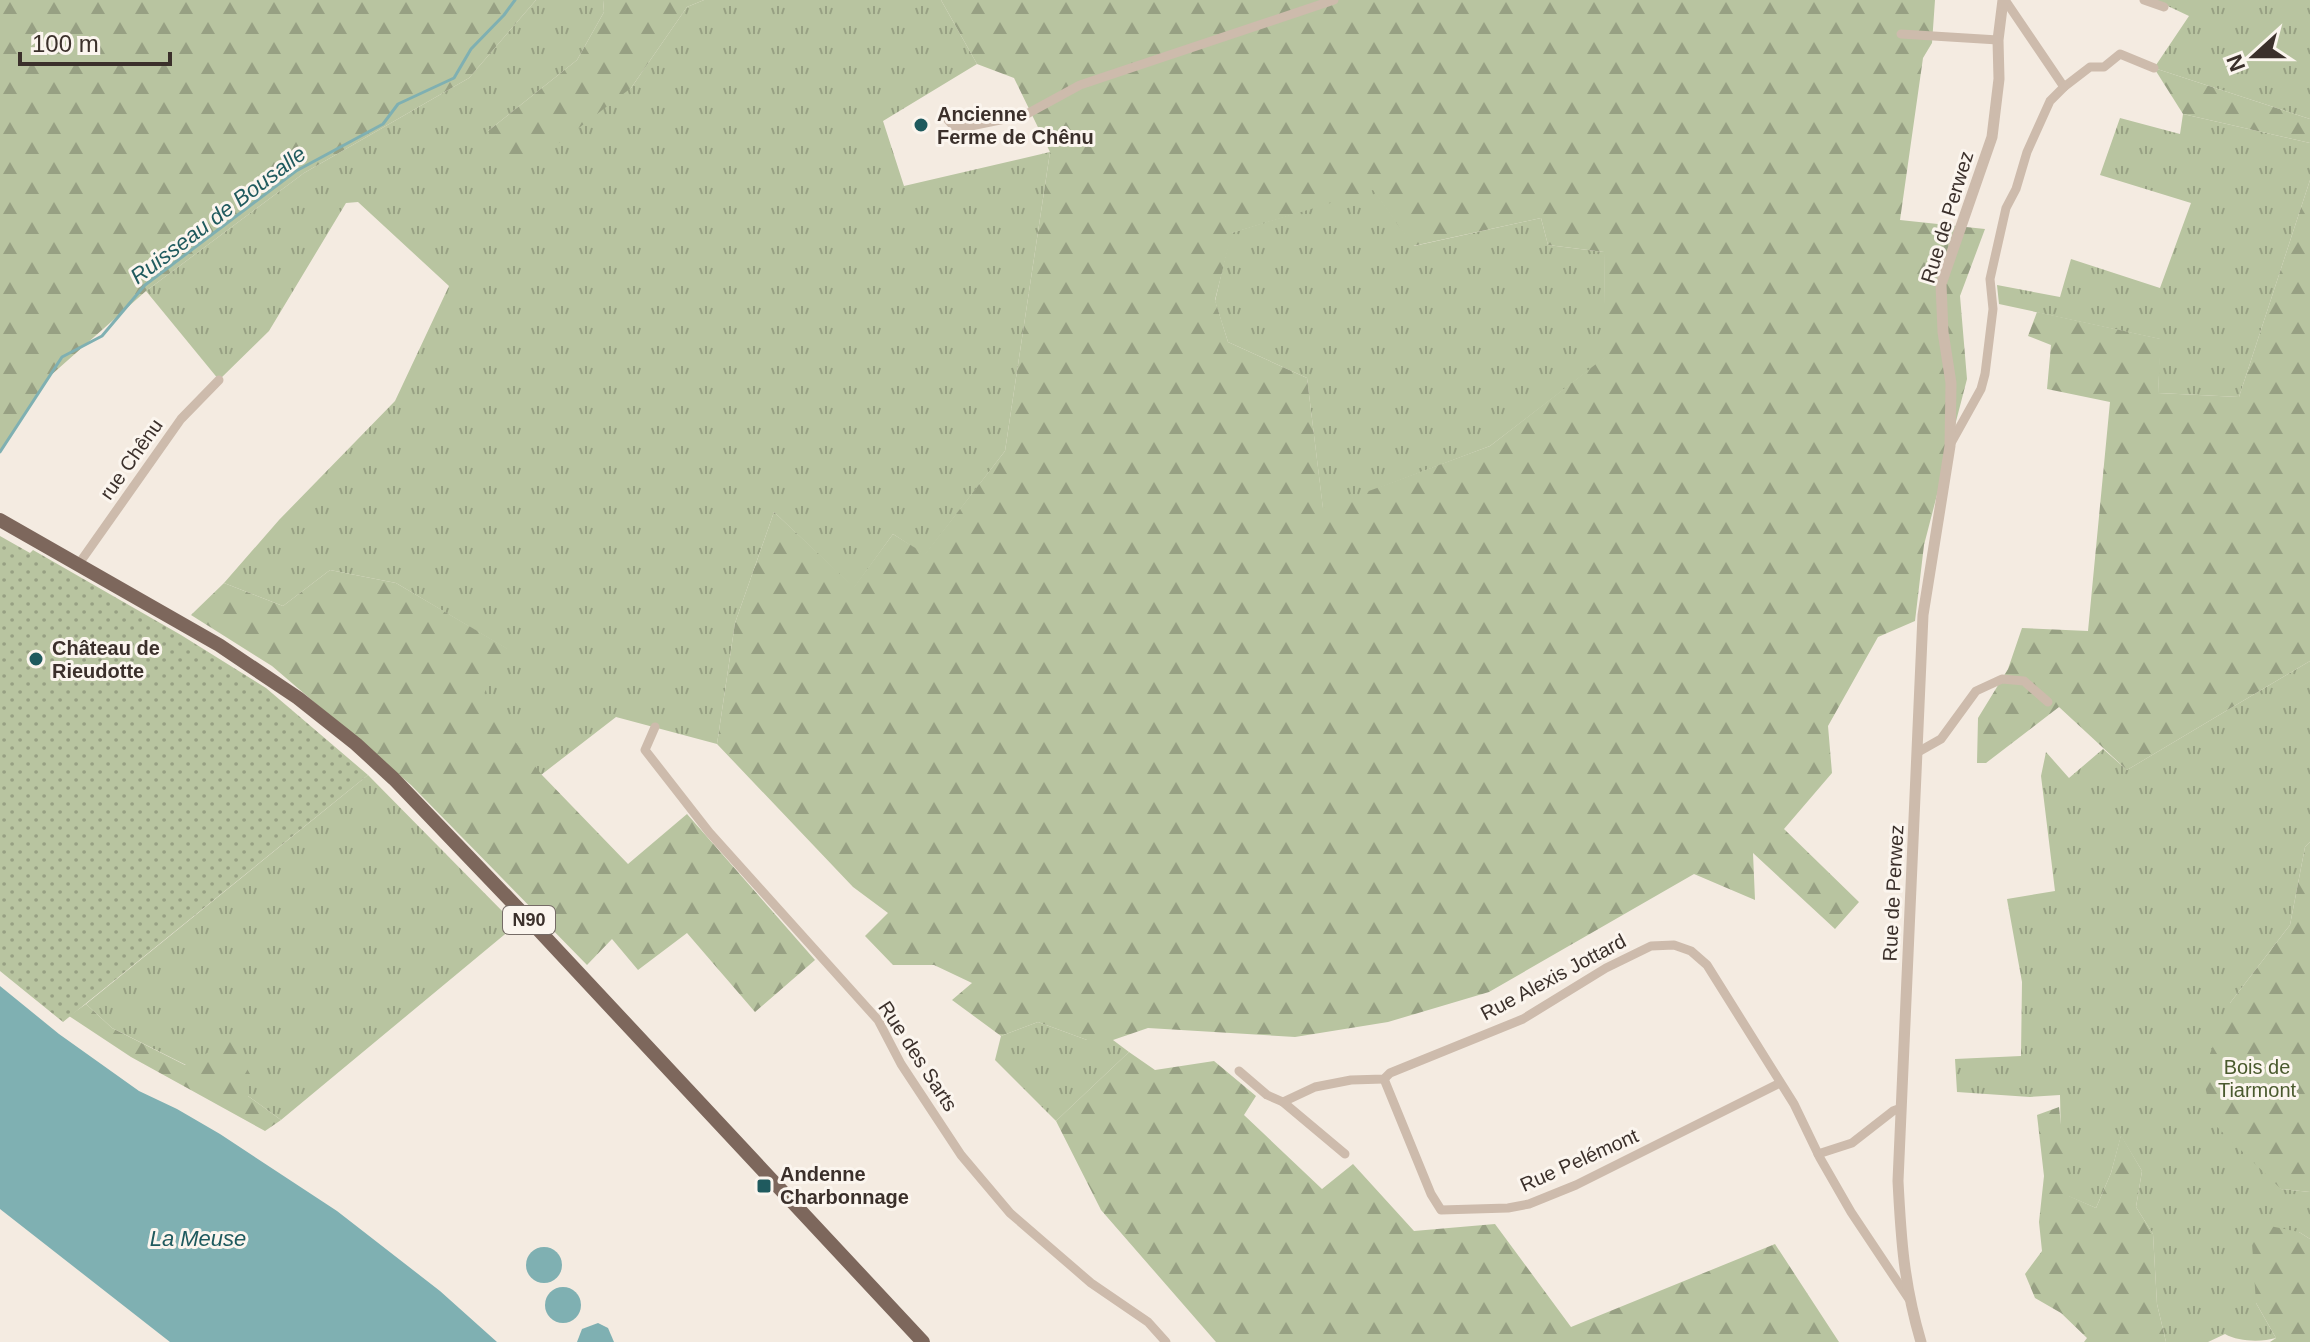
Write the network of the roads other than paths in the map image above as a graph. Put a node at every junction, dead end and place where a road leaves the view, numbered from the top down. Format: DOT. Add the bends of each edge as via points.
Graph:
graph roads {
  1 [pos="1334,0"];
  2 [pos="2004,0"];
  3 [pos="2144,0"];
  4 [pos="2164,7"];
  5 [pos="1901,34"];
  6 [pos="1998,40"];
  7 [pos="2154,68"];
  8 [pos="2064,87"];
  9 [pos="948,120"];
  10 [pos="219,380"];
  11 [pos="1950,446"];
  12 [pos="0,520"];
  13 [pos="78,565"];
  14 [pos="2048,702"];
  15 [pos="655,727"];
  16 [pos="1918,752"];
  17 [pos="1239,1071"];
  18 [pos="1384,1079"];
  19 [pos="1780,1083"];
  20 [pos="1283,1102"];
  21 [pos="1901,1108"];
  22 [pos="1345,1154"];
  23 [pos="1818,1154"];
  24 [pos="1909,1299"];
  25 [pos="923,1342"];
  26 [pos="1166,1342"];
  27 [pos="1921,1342"];
  1 -- 9 [label="street" via="1080,85 1025,115 956,129"];
  2 -- 6 [label="street, Rue de Perwez"];
  2 -- 8 [label="street, Rue de Perwez"];
  3 -- 4 [label="street"];
  5 -- 6 [label="street"];
  6 -- 11 [label="street, Rue de Perwez" via="1992,137 1941,284 1951,383"];
  7 -- 8 [label="street, Rue de Perwez" via="2120,54 2104,67 2090,67"];
  8 -- 11 [label="street, Rue de Perwez" via="2050,101 2006,208 1990,279 1993,309 1985,374"];
  10 -- 13 [label="street, rue Chênu" via="181,419"];
  11 -- 16 [label="street, Rue de Perwez" via="1923,615"];
  12 -- 13 [label="main road, N90"];
  13 -- 25 [label="main road, N90" via="219,645 356,744"];
  14 -- 16 [label="street" via="2024,681 2002,679 1976,691 1941,739"];
  15 -- 26 [label="street, Rue des Sarts" via="645,750 709,832 878,1020 961,1155 1010,1213"];
  16 -- 21 [label="street, Rue de Perwez"];
  17 -- 20 [label="street"];
  18 -- 19 [label="street, Rue Alexis Jottard" via="1523,1019 1651,946 1674,945 1707,965"];
  18 -- 19 [label="street, Rue Pelémont" via="1441,1210 1529,1204"];
  18 -- 20 [label="street, Rue Alexis Jottard" via="1315,1087"];
  19 -- 23 [label="street"];
  20 -- 22 [label="street"];
  21 -- 23 [label="street" via="1852,1143"];
  21 -- 24 [label="street, Rue de Perwez" via="1898,1181"];
  23 -- 24 [label="street"];
  24 -- 27 [label="street, Rue de Perwez"];
}
